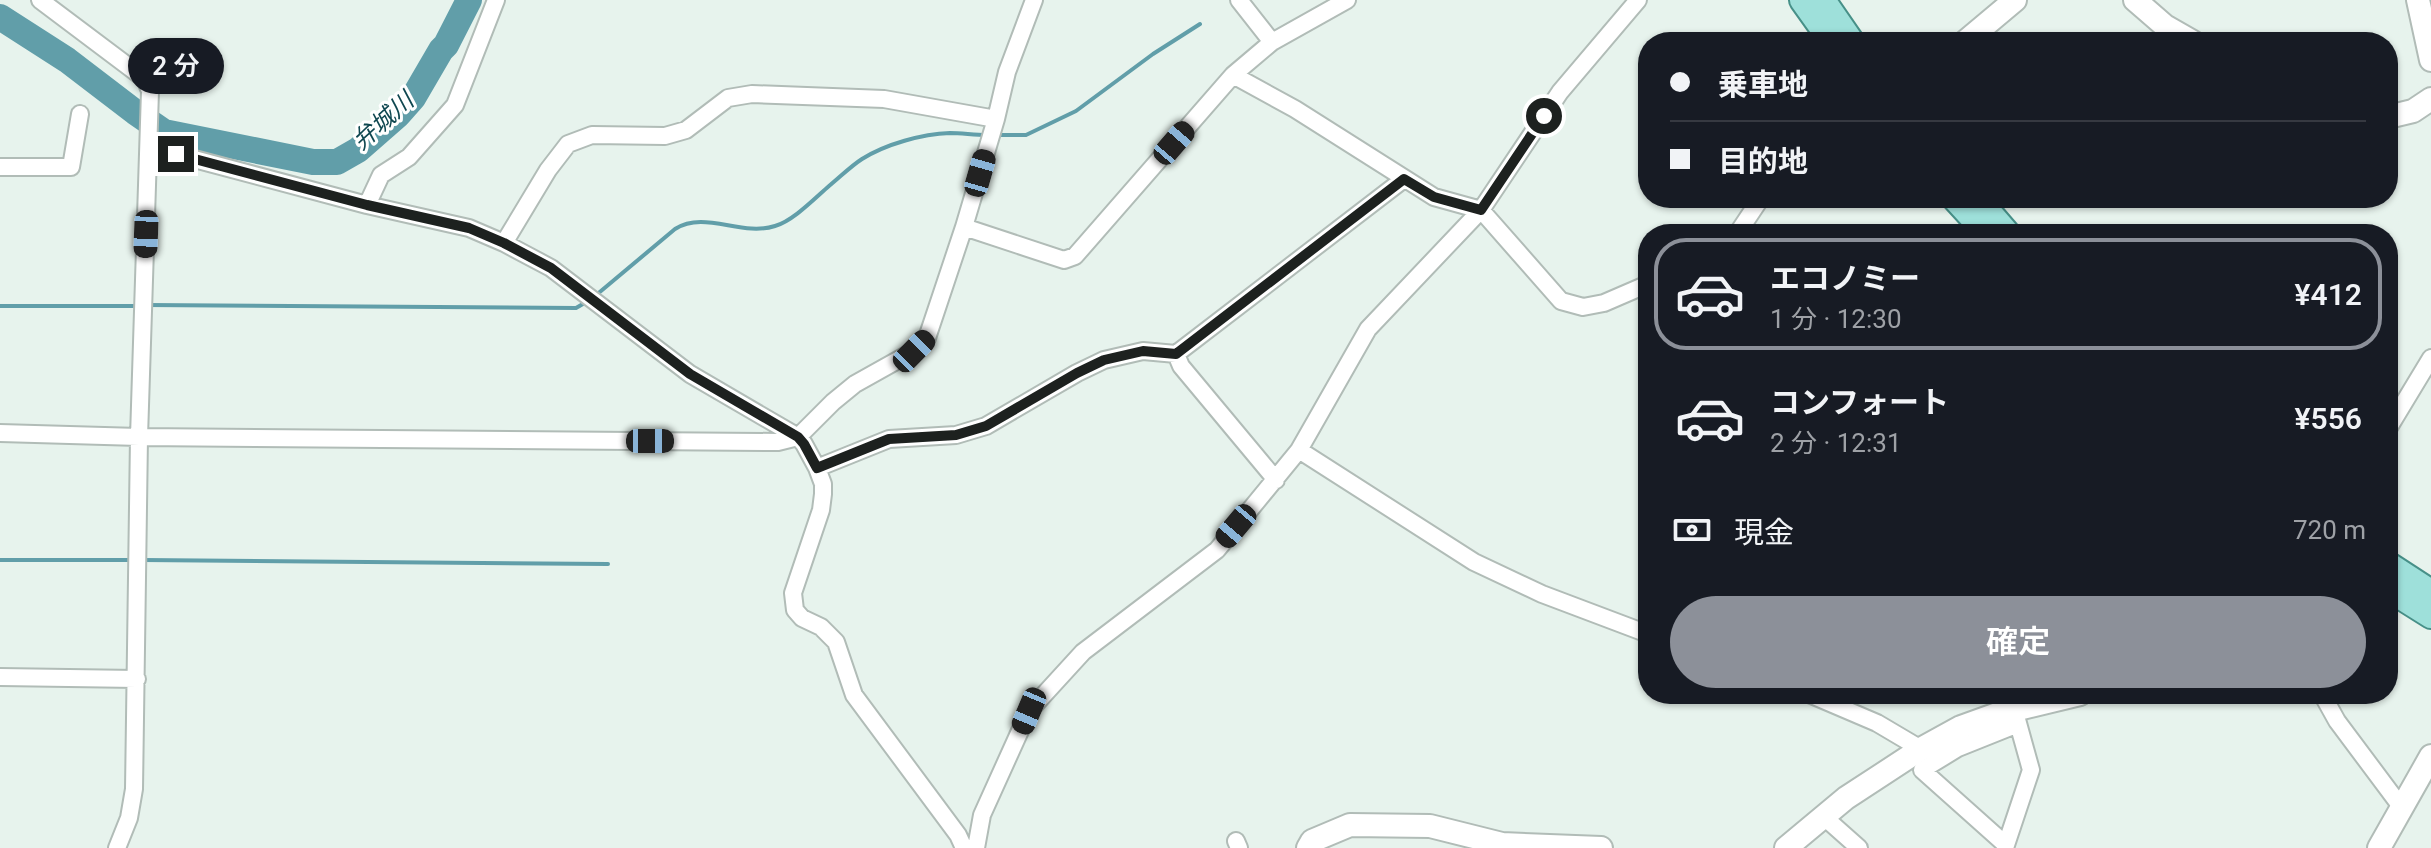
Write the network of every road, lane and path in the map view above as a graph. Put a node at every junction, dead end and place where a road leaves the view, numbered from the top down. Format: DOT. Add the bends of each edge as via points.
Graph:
graph roads {
  1 [pos="40,0"];
  2 [pos="496,0"];
  3 [pos="1034,0"];
  4 [pos="1239,0"];
  5 [pos="1347,0"];
  6 [pos="1638,0"];
  7 [pos="1802,0"];
  8 [pos="1823,0"];
  9 [pos="2015,0"];
  10 [pos="2135,0"];
  11 [pos="2418,0"];
  12 [pos="1825,32"];
  13 [pos="1845,32"];
  14 [pos="1977,32"];
  15 [pos="2176,32"];
  16 [pos="1272,42"];
  17 [pos="2431,60"];
  18 [pos="1233,75"];
  19 [pos="2431,99"];
  20 [pos="80,114"];
  21 [pos="2398,115"];
  22 [pos="996,119"];
  23 [pos="149,147"];
  24 [pos="0,167"];
  25 [pos="1404,179"];
  26 [pos="367,205"];
  27 [pos="1963,208"];
  28 [pos="1986,208"];
  29 [pos="1481,210"];
  30 [pos="1978,224"];
  31 [pos="1999,224"];
  32 [pos="964,227"];
  33 [pos="504,243"];
  34 [pos="1638,288"];
  35 [pos="1176,354"];
  36 [pos="2431,358"];
  37 [pos="2398,412"];
  38 [pos="0,433"];
  39 [pos="139,437"];
  40 [pos="798,437"];
  41 [pos="1299,450"];
  42 [pos="817,468"];
  43 [pos="1276,480"];
  44 [pos="2398,571"];
  45 [pos="2431,592"];
  46 [pos="2398,595"];
  47 [pos="2431,616"];
  48 [pos="1638,630"];
  49 [pos="0,677"];
  50 [pos="137,679"];
  51 [pos="1832,704"];
  52 [pos="2052,704"];
  53 [pos="2328,704"];
  54 [pos="2016,717"];
  55 [pos="1921,749"];
  56 [pos="2431,756"];
  57 [pos="2402,808"];
  58 [pos="1823,816"];
  59 [pos="2006,846"];
  60 [pos="117,848"];
  61 [pos="964,848"];
  62 [pos="976,848"];
  63 [pos="1308,848"];
  64 [pos="1598,848"];
  65 [pos="1786,848"];
  66 [pos="1859,848"];
  67 [pos="2379,848"];
  1 -- 23 [label="street" via="145,79 150,91"];
  2 -- 26 [label="street" via="455,105 409,157 381,175"];
  3 -- 22 [label="street"];
  4 -- 16 [label="street"];
  5 -- 16 [label="street"];
  6 -- 29 [label="street" via="1560,92"];
  7 -- 12 [label="main road"];
  8 -- 13 [label="main road"];
  9 -- 14 [label="street"];
  10 -- 15 [label="street"];
  11 -- 17 [label="street"];
  16 -- 18 [label="street"];
  18 -- 25 [label="street"];
  18 -- 32 [label="street" via="1075,256 1064,260"];
  19 -- 21 [label="street"];
  20 -- 24 [label="street" via="71,167"];
  22 -- 32 [label="street"];
  22 -- 33 [label="street" via="884,99 752,94 728,98 686,130 665,136 592,135 568,144"];
  23 -- 26 [label="street"];
  23 -- 39 [label="street"];
  25 -- 29 [label="street" via="1434,197"];
  25 -- 35 [label="street"];
  26 -- 33 [label="street" via="469,228"];
  27 -- 30 [label="main road"];
  28 -- 31 [label="main road"];
  29 -- 34 [label="street" via="1561,301 1583,307"];
  29 -- 41 [label="street" via="1368,329"];
  32 -- 40 [label="street" via="927,338 855,384"];
  33 -- 40 [label="street" via="551,268 690,374"];
  35 -- 42 [label="street" via="1143,351 1104,360 986,426 956,435 889,439"];
  35 -- 43 [label="street"];
  36 -- 37 [label="street"];
  38 -- 39 [label="street"];
  39 -- 40 [label="street" via="762,442"];
  39 -- 50 [label="street"];
  40 -- 42 [label="street"];
  41 -- 43 [label="street"];
  41 -- 48 [label="street" via="1474,562"];
  42 -- 61 [label="street" via="823,484 821,510 793,593 795,610 836,642 854,695"];
  43 -- 62 [label="street" via="1217,550 1083,652 1029,711 982,815"];
  44 -- 45 [label="main road"];
  46 -- 47 [label="main road"];
  49 -- 50 [label="street"];
  50 -- 60 [label="street" via="134,789"];
  51 -- 55 [label="street"];
  52 -- 54 [label="street"];
  53 -- 57 [label="street"];
  54 -- 55 [label="street" via="1961,727"];
  54 -- 59 [label="street" via="2031,770"];
  54 -- 59 [label="street" via="1922,770"];
  55 -- 58 [label="street"];
  56 -- 57 [label="street"];
  57 -- 67 [label="street"];
  58 -- 65 [label="street"];
  58 -- 66 [label="street"];
  63 -- 64 [label="street" via="1312,841 1350,825 1430,826 1502,844"];
}
